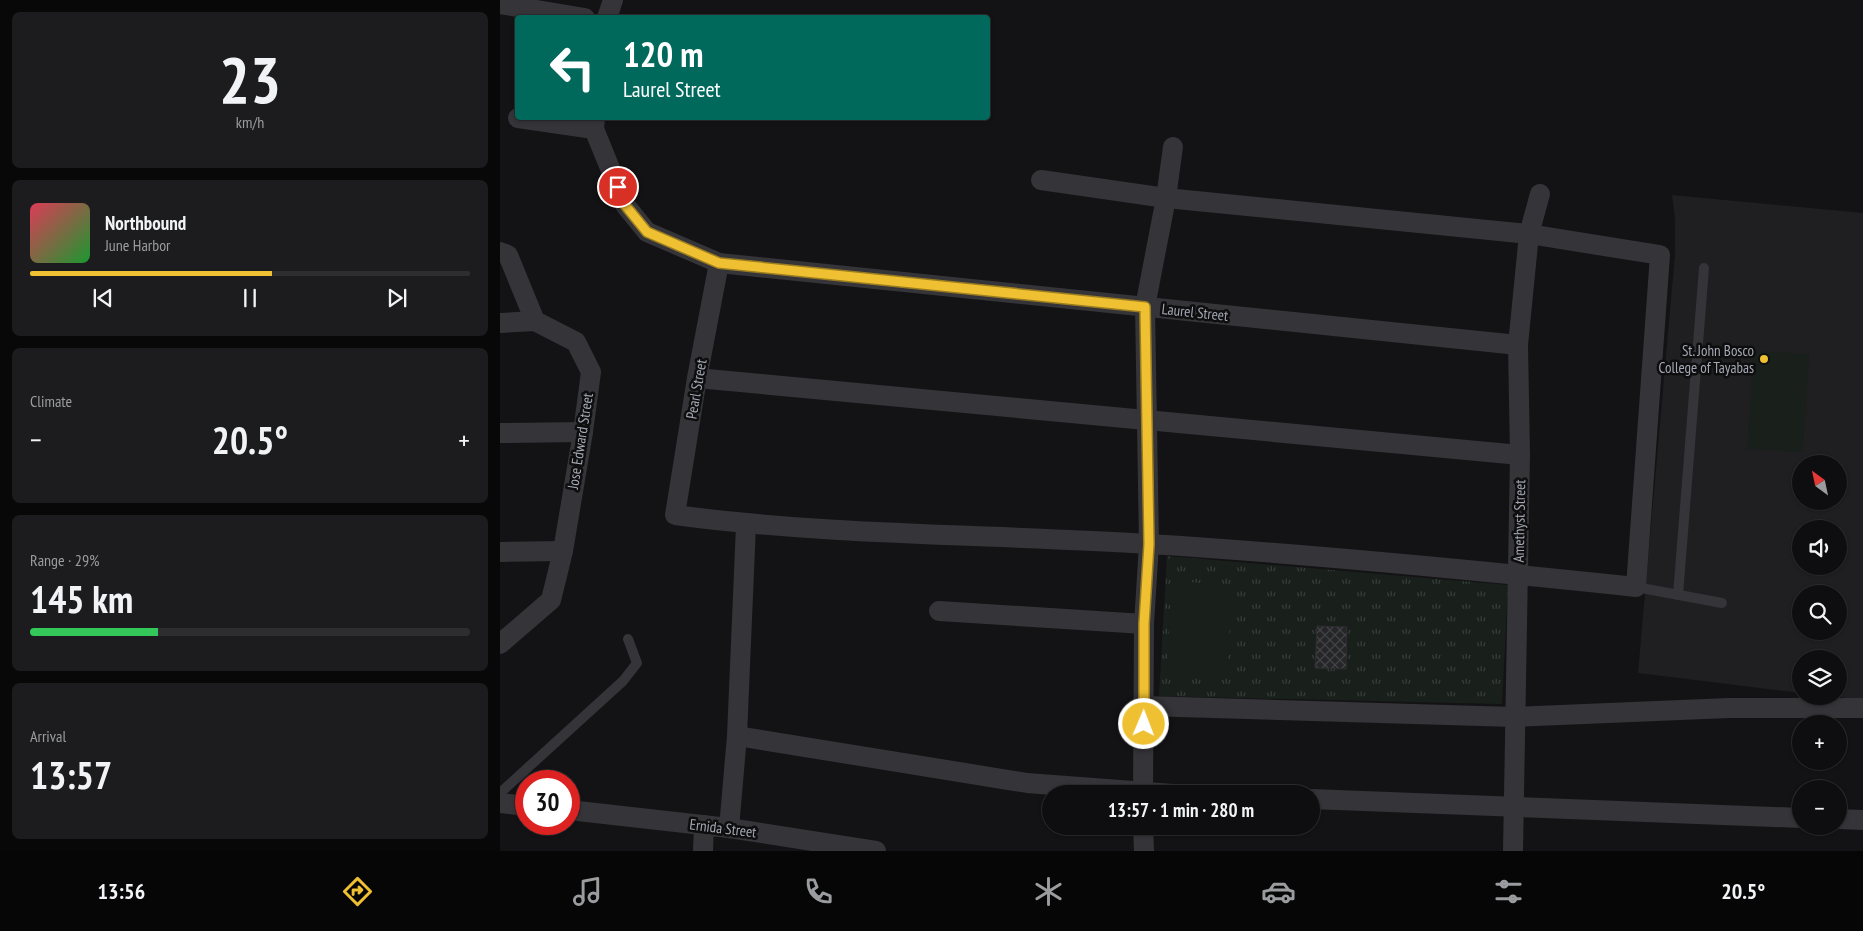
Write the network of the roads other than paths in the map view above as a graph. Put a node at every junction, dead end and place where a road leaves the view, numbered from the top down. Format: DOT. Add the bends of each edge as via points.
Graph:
graph roads {
  1 [pos="613,0"];
  2 [pos="500,4"];
  3 [pos="567,15"];
  4 [pos="608,15"];
  5 [pos="500,115"];
  6 [pos="515,117"];
  7 [pos="556,120"];
  8 [pos="595,123"];
  9 [pos="1173,147"];
  10 [pos="1041,180"];
  11 [pos="1540,194"];
  12 [pos="1166,198"];
  13 [pos="1529,234"];
  14 [pos="500,252"];
  15 [pos="719,263"];
  16 [pos="1704,268"];
  17 [pos="1145,307"];
  18 [pos="535,321"];
  19 [pos="500,323"];
  20 [pos="1518,345"];
  21 [pos="697,378"];
  22 [pos="1148,422"];
  23 [pos="583,432"];
  24 [pos="500,433"];
  25 [pos="1520,455"];
  26 [pos="746,525"];
  27 [pos="1149,544"];
  28 [pos="563,551"];
  29 [pos="500,552"];
  30 [pos="1518,575"];
  31 [pos="1636,587"];
  32 [pos="1678,595"];
  33 [pos="1722,602"];
  34 [pos="939,611"];
  35 [pos="1144,624"];
  36 [pos="628,639"];
  37 [pos="500,644"];
  38 [pos="1145,706"];
  39 [pos="1863,708"];
  40 [pos="1514,717"];
  41 [pos="736,736"];
  42 [pos="1050,785"];
  43 [pos="1143,785"];
  44 [pos="500,793"];
  45 [pos="1320,800"];
  46 [pos="500,803"];
  47 [pos="515,805"];
  48 [pos="1514,808"];
  49 [pos="580,811"];
  50 [pos="1792,818"];
  51 [pos="1847,819"];
  52 [pos="1863,820"];
  53 [pos="704,825"];
  54 [pos="729,828"];
  55 [pos="1144,835"];
  56 [pos="702,851"];
  57 [pos="876,851"];
  58 [pos="1144,851"];
  59 [pos="1513,851"];
  1 -- 4 [label="street"];
  2 -- 3 [label="street"];
  5 -- 6 [label="street"];
  7 -- 8 [label="street"];
  8 -- 15 [label="street, Laurel Street" via="625,205 647,232"];
  9 -- 12 [label="street"];
  10 -- 12 [label="street"];
  11 -- 13 [label="street, Amethyst Street"];
  12 -- 13 [label="street"];
  12 -- 17 [label="street"];
  13 -- 20 [label="street, Amethyst Street"];
  13 -- 31 [label="street" via="1660,255"];
  14 -- 18 [label="street" via="508,255"];
  15 -- 17 [label="street, Laurel Street"];
  15 -- 21 [label="street, Pearl Street"];
  16 -- 32 [label="lane"];
  17 -- 20 [label="street, Laurel Street"];
  17 -- 22 [label="street"];
  18 -- 19 [label="street"];
  18 -- 23 [label="street, Jose Edward Street" via="576,342 591,372"];
  20 -- 25 [label="street, Amethyst Street"];
  21 -- 22 [label="street"];
  21 -- 26 [label="street, Pearl Street" via="675,515"];
  22 -- 25 [label="street"];
  22 -- 27 [label="street"];
  23 -- 24 [label="street"];
  23 -- 28 [label="street, Jose Edward Street"];
  25 -- 30 [label="street, Amethyst Street"];
  26 -- 27 [label="street"];
  26 -- 41 [label="street"];
  27 -- 30 [label="street"];
  27 -- 35 [label="street"];
  28 -- 29 [label="street"];
  28 -- 37 [label="street, Jose Edward Street" via="551,600"];
  30 -- 31 [label="street"];
  30 -- 40 [label="street, Amethyst Street"];
  31 -- 32 [label="lane"];
  32 -- 33 [label="lane"];
  34 -- 35 [label="street"];
  35 -- 38 [label="street"];
  36 -- 44 [label="lane" via="637,663 622,682"];
  38 -- 40 [label="street"];
  38 -- 43 [label="street"];
  39 -- 40 [label="street" via="1730,708"];
  40 -- 48 [label="street, Amethyst Street"];
  41 -- 42 [label="street"];
  41 -- 54 [label="street"];
  45 -- 48 [label="street"];
  46 -- 47 [label="street"];
  48 -- 50 [label="street"];
  48 -- 59 [label="street, Amethyst Street"];
  49 -- 53 [label="street, Ernida Street"];
  51 -- 52 [label="street"];
  53 -- 54 [label="street, Ernida Street"];
  53 -- 56 [label="street"];
  54 -- 57 [label="street, Ernida Street"];
  55 -- 58 [label="street"];
}
